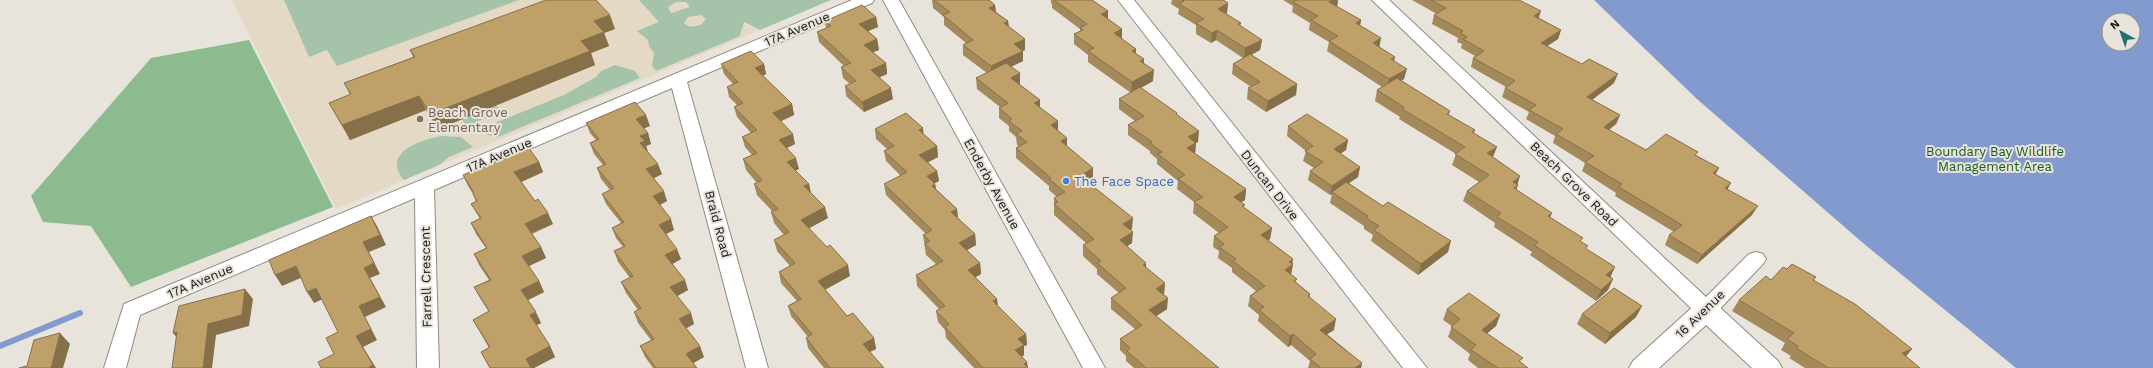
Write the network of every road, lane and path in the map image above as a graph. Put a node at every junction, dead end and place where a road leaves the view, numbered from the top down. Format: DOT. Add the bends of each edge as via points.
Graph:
graph roads {
  1 [pos="866,0"];
  2 [pos="891,0"];
  3 [pos="1126,0"];
  4 [pos="1380,0"];
  5 [pos="678,79"];
  6 [pos="424,186"];
  7 [pos="1756,259"];
  8 [pos="1706,310"];
  9 [pos="115,368"];
  10 [pos="428,368"];
  11 [pos="757,368"];
  12 [pos="1094,368"];
  13 [pos="1416,368"];
  14 [pos="1642,368"];
  15 [pos="1769,368"];
  1 -- 5 [label="street, 17A Avenue"];
  2 -- 12 [label="street, Enderby Avenue"];
  3 -- 13 [label="street, Duncan Drive"];
  4 -- 8 [label="street, Beach Grove Road"];
  5 -- 6 [label="street, 17A Avenue"];
  5 -- 11 [label="street, Braid Road"];
  6 -- 9 [label="street, 17A Avenue" via="131,310"];
  6 -- 10 [label="street, Farrell Crescent"];
  7 -- 8 [label="street, 16 Avenue"];
  8 -- 14 [label="street, 16 Avenue"];
  8 -- 15 [label="street, Beach Grove Road"];
}
